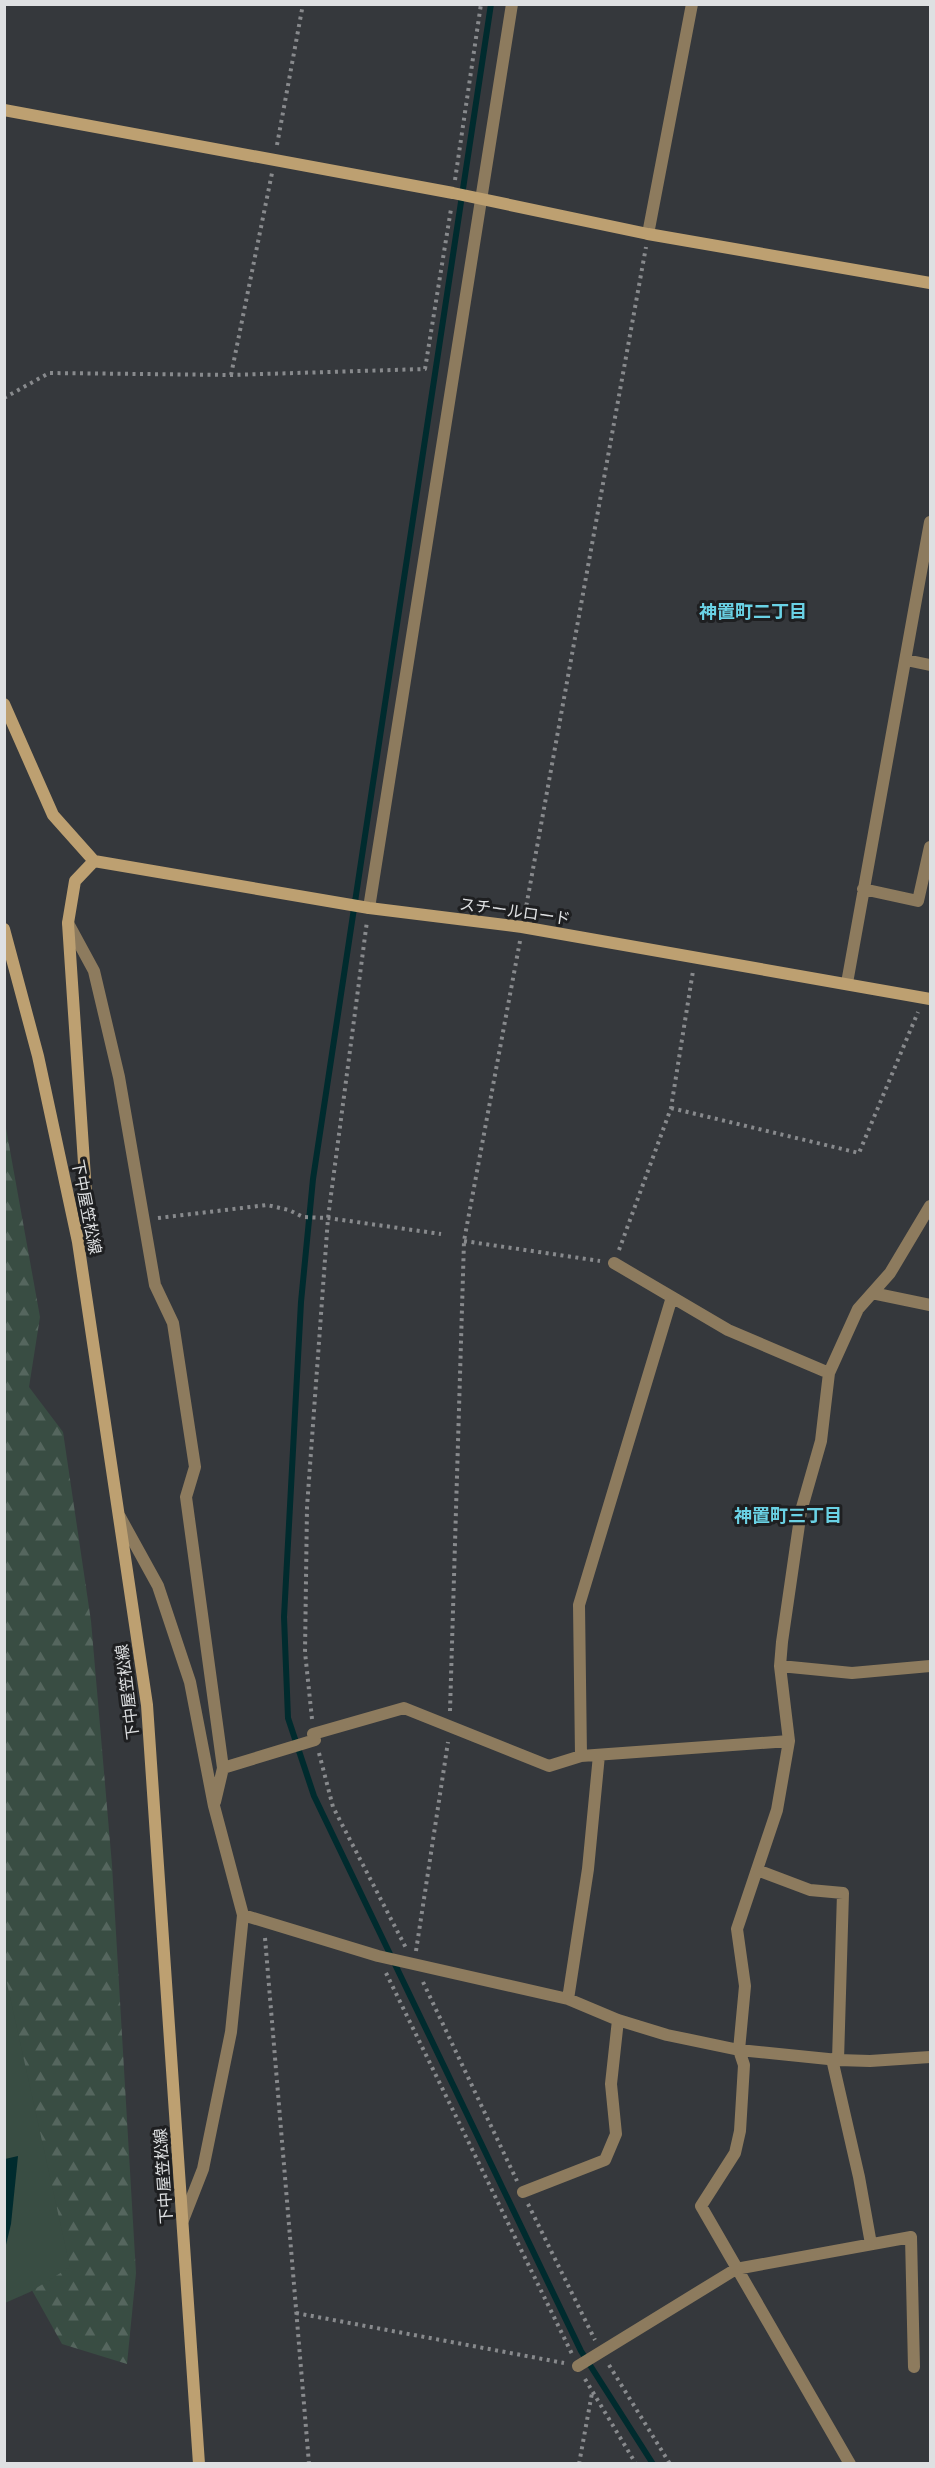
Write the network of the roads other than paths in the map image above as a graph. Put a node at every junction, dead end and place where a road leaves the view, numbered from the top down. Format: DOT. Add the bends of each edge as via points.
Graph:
graph roads {
  1 [pos="512,4"];
  2 [pos="692,4"];
  3 [pos="4,110"];
  4 [pos="483,199"];
  5 [pos="648,234"];
  6 [pos="930,284"];
  7 [pos="930,522"];
  8 [pos="906,660"];
  9 [pos="930,665"];
  10 [pos="4,704"];
  11 [pos="930,847"];
  12 [pos="94,861"];
  13 [pos="863,889"];
  14 [pos="369,908"];
  15 [pos="68,923"];
  16 [pos="4,929"];
  17 [pos="847,983"];
  18 [pos="927,998"];
  19 [pos="930,1206"];
  20 [pos="78,1242"];
  21 [pos="614,1263"];
  22 [pos="872,1293"];
  23 [pos="672,1297"];
  24 [pos="930,1305"];
  25 [pos="829,1373"];
  26 [pos="120,1517"];
  27 [pos="780,1666"];
  28 [pos="930,1666"];
  29 [pos="789,1741"];
  30 [pos="599,1755"];
  31 [pos="580,1756"];
  32 [pos="224,1768"];
  33 [pos="214,1806"];
  34 [pos="757,1870"];
  35 [pos="243,1915"];
  36 [pos="568,1999"];
  37 [pos="618,2020"];
  38 [pos="739,2050"];
  39 [pos="930,2057"];
  40 [pos="835,2060"];
  41 [pos="523,2192"];
  42 [pos="183,2220"];
  43 [pos="871,2244"];
  44 [pos="736,2269"];
  45 [pos="578,2365"];
  46 [pos="914,2367"];
  47 [pos="198,2463"];
  48 [pos="850,2463"];
  1 -- 4 [label="street"];
  2 -- 5 [label="street"];
  3 -- 4 [label="street"];
  4 -- 5 [label="street"];
  4 -- 14 [label="street"];
  5 -- 6 [label="street"];
  7 -- 8 [label="street"];
  8 -- 9 [label="street"];
  8 -- 13 [label="street"];
  10 -- 12 [label="street" via="53,815"];
  11 -- 13 [label="street" via="918,902"];
  12 -- 14 [label="street, スチールロード"];
  12 -- 15 [label="street" via="75,881"];
  13 -- 17 [label="street"];
  14 -- 17 [label="street, スチールロード" via="522,927"];
  15 -- 20 [label="street" via="88,1223"];
  15 -- 32 [label="street" via="94,971 119,1077 155,1285 173,1323 195,1467 186,1497"];
  16 -- 20 [label="street, 下中屋笠松線" via="38,1056"];
  17 -- 18 [label="street, スチールロード"];
  19 -- 22 [label="street" via="890,1272"];
  20 -- 26 [label="street, 下中屋笠松線"];
  21 -- 23 [label="street"];
  22 -- 24 [label="street"];
  22 -- 25 [label="street" via="858,1309"];
  23 -- 25 [label="street" via="728,1329"];
  23 -- 31 [label="street" via="579,1605"];
  25 -- 27 [label="street" via="820,1441 801,1511"];
  26 -- 33 [label="street" via="158,1586 190,1682"];
  26 -- 42 [label="street, 下中屋笠松線" via="147,1705"];
  27 -- 28 [label="street" via="852,1673"];
  27 -- 29 [label="street"];
  29 -- 30 [label="street"];
  29 -- 34 [label="street" via="777,1810"];
  30 -- 31 [label="street"];
  30 -- 36 [label="street" via="588,1869"];
  31 -- 32 [label="street" via="549,1766 404,1708"];
  32 -- 33 [label="street"];
  33 -- 35 [label="street"];
  34 -- 38 [label="street" via="737,1929 745,1986"];
  34 -- 40 [label="street" via="810,1890 843,1893"];
  35 -- 36 [label="street" via="380,1957"];
  35 -- 42 [label="street" via="231,2032 202,2169"];
  36 -- 37 [label="street"];
  37 -- 38 [label="street" via="667,2036"];
  37 -- 41 [label="street" via="611,2084 616,2134 605,2160"];
  38 -- 40 [label="street"];
  38 -- 44 [label="street" via="744,2065 735,2153 701,2206"];
  39 -- 40 [label="street"];
  40 -- 43 [label="street"];
  42 -- 47 [label="street, 下中屋笠松線"];
  43 -- 44 [label="street"];
  43 -- 46 [label="street" via="912,2237"];
  44 -- 45 [label="street"];
  44 -- 48 [label="street"];
}
